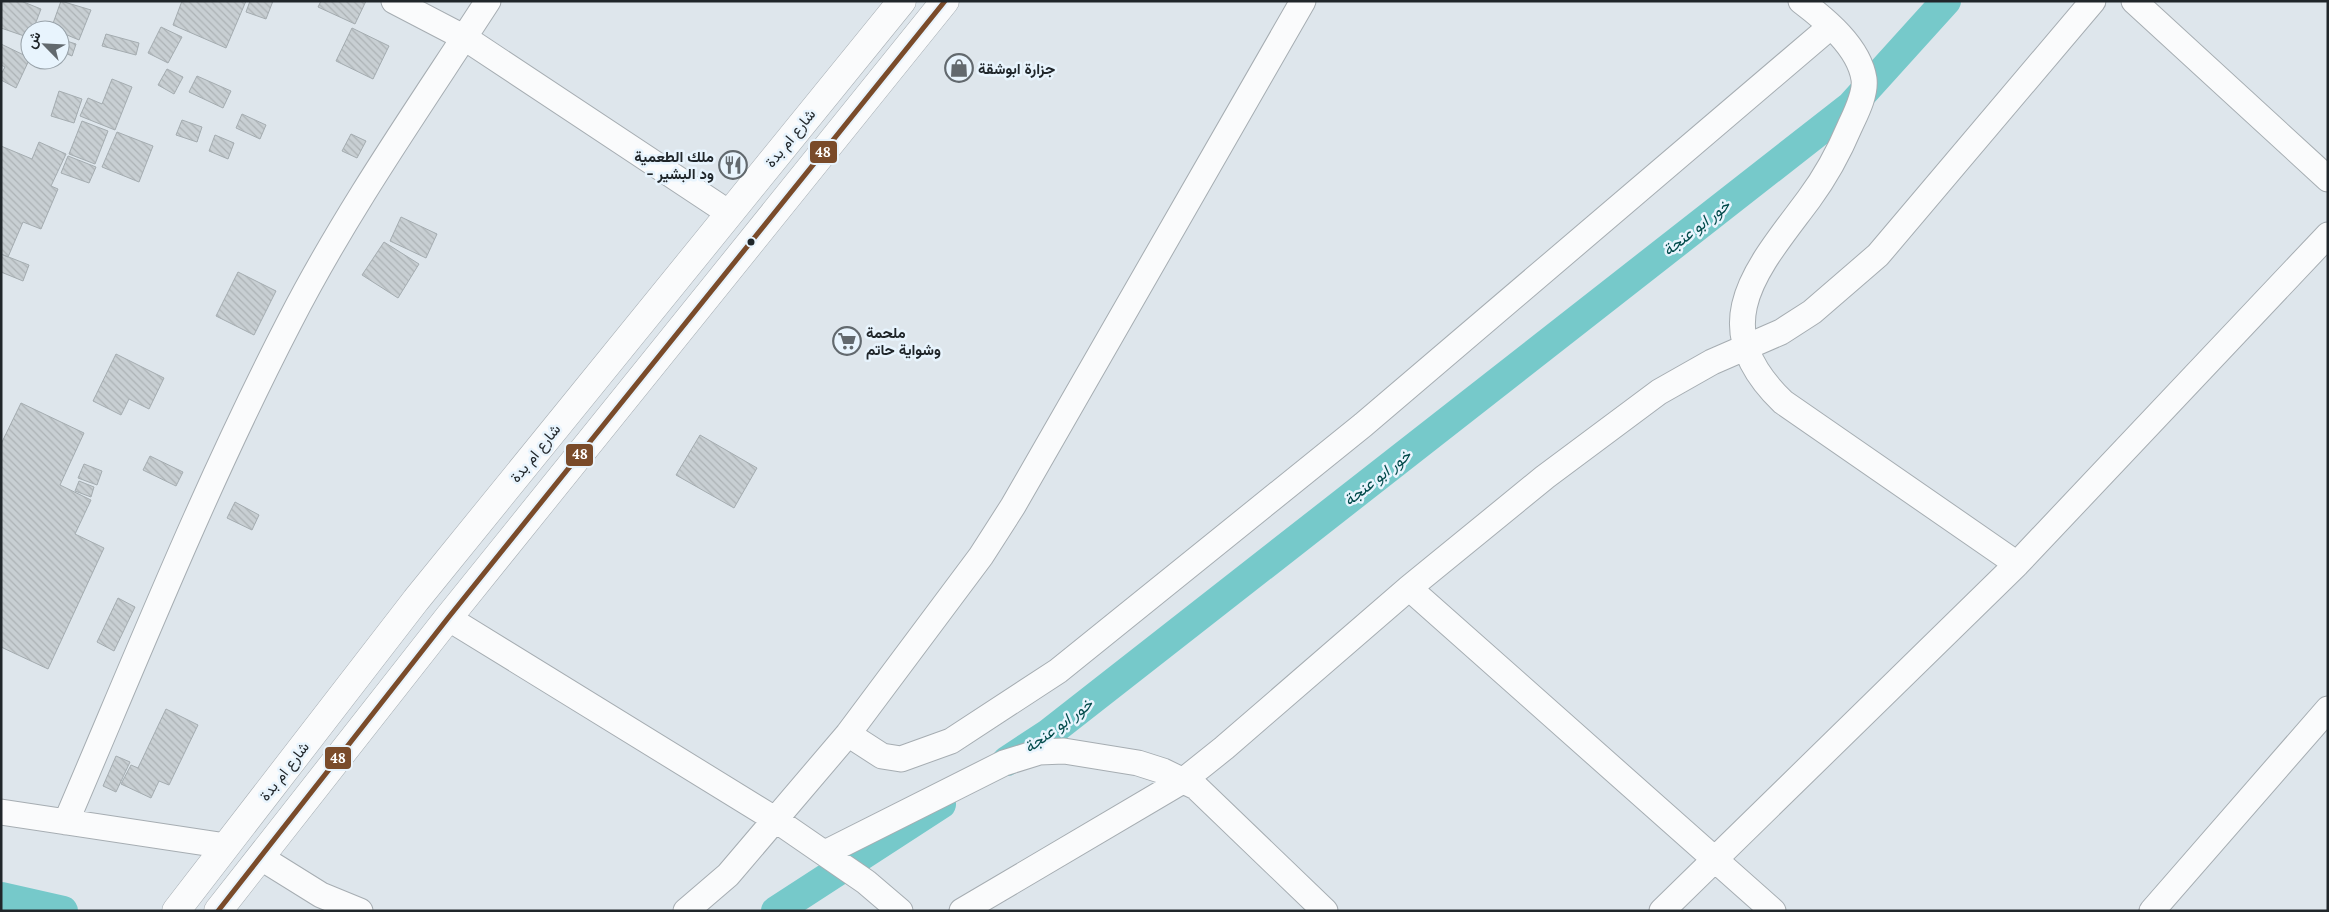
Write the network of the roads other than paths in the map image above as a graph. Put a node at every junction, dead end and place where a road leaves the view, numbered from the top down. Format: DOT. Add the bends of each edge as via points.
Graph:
graph roads {
  1 [pos="394,1"];
  2 [pos="488,1"];
  3 [pos="902,1"];
  4 [pos="945,1"];
  5 [pos="1304,1"];
  6 [pos="2093,1"];
  7 [pos="2134,1"];
  8 [pos="1812,4"];
  9 [pos="1830,27"];
  10 [pos="464,38"];
  11 [pos="2328,179"];
  12 [pos="729,213"];
  13 [pos="2328,235"];
  14 [pos="1746,348"];
  15 [pos="2017,564"];
  16 [pos="1408,588"];
  17 [pos="448,618"];
  18 [pos="2328,709"];
  19 [pos="848,734"];
  20 [pos="1184,780"];
  21 [pos="1,812"];
  22 [pos="776,820"];
  23 [pos="66,822"];
  24 [pos="226,846"];
  25 [pos="825,853"];
  26 [pos="260,857"];
  27 [pos="1715,859"];
  28 [pos="176,911"];
  29 [pos="218,911"];
  30 [pos="360,911"];
  31 [pos="686,911"];
  32 [pos="900,911"];
  33 [pos="962,911"];
  34 [pos="1325,911"];
  35 [pos="1662,911"];
  36 [pos="1773,911"];
  37 [pos="2152,911"];
  1 -- 10 [label="street"];
  2 -- 10 [label="street"];
  3 -- 12 [label="main road, شارع ام بدة"];
  4 -- 17 [label="main road"];
  5 -- 19 [label="street" via="1008,514 981,556"];
  6 -- 14 [label="street" via="1878,255 1796,323"];
  7 -- 11 [label="street"];
  8 -- 9 [label="street"];
  9 -- 14 [label="street" via="1843,38 1860,65 1864,81 1858,108 1835,160 1779,237 1750,286 1742,324"];
  9 -- 19 [label="street" via="1363,425 1058,671 951,741 901,759 882,756"];
  10 -- 12 [label="street"];
  10 -- 23 [label="street" via="341,230 290,320 185,544"];
  12 -- 24 [label="main road, شارع ام بدة" via="416,600"];
  13 -- 15 [label="street"];
  14 -- 15 [label="street" via="1765,384 1784,402"];
  14 -- 16 [label="street" via="1712,362 1659,392 1545,477"];
  15 -- 27 [label="street"];
  16 -- 20 [label="street"];
  16 -- 27 [label="street"];
  17 -- 22 [label="street"];
  17 -- 26 [label="main road"];
  18 -- 37 [label="street"];
  19 -- 22 [label="street"];
  20 -- 25 [label="street" via="1138,763 1104,756 1064,751 1039,752 983,772"];
  20 -- 33 [label="street"];
  20 -- 34 [label="street" via="1206,796"];
  21 -- 23 [label="street"];
  22 -- 25 [label="street"];
  22 -- 31 [label="street" via="728,875"];
  23 -- 24 [label="street"];
  24 -- 28 [label="main road, شارع ام بدة"];
  25 -- 32 [label="street"];
  26 -- 29 [label="main road"];
  26 -- 30 [label="street" via="321,895"];
  27 -- 35 [label="street"];
  27 -- 36 [label="street"];
}
